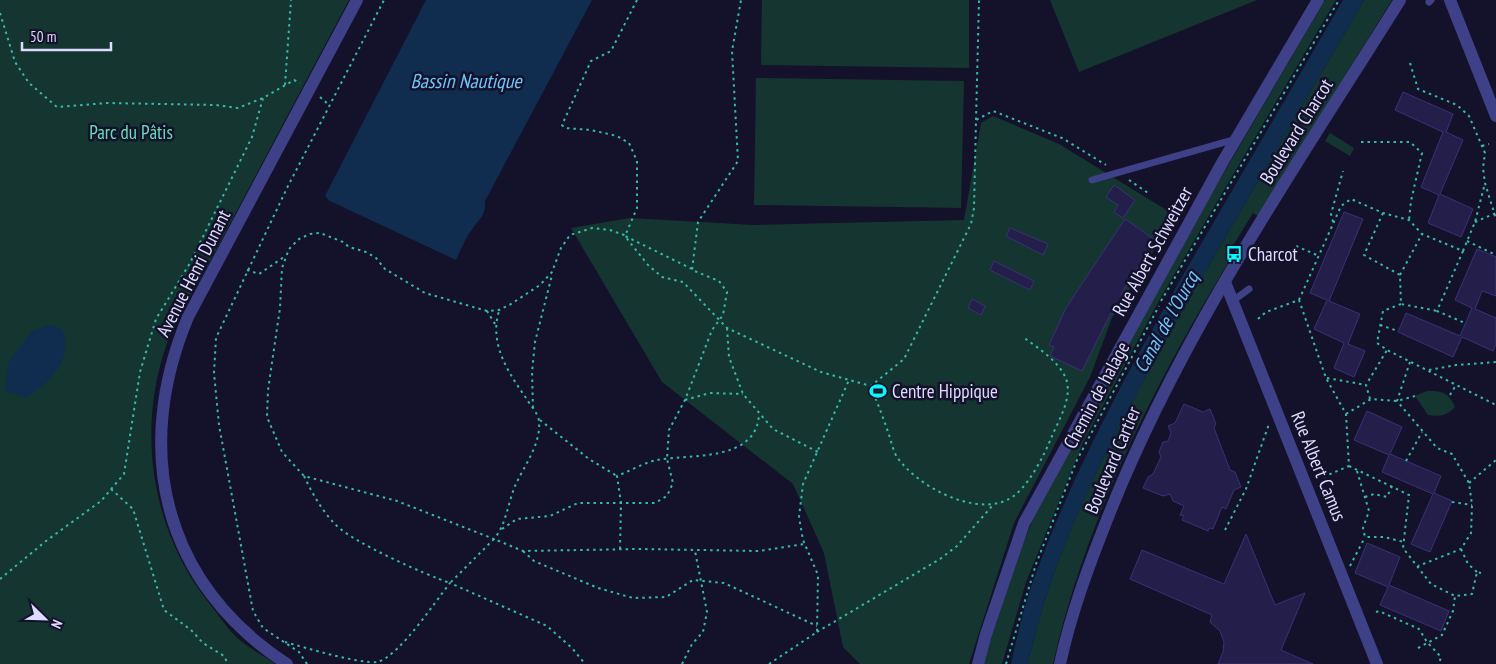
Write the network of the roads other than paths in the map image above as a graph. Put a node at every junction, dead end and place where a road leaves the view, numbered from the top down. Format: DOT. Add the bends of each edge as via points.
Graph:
graph roads {
  1 [pos="357,0"];
  2 [pos="1318,0"];
  3 [pos="1400,0"];
  4 [pos="1450,0"];
  5 [pos="1496,116"];
  6 [pos="1237,138"];
  7 [pos="1092,180"];
  8 [pos="1225,282"];
  9 [pos="1249,289"];
  10 [pos="1234,300"];
  11 [pos="287,664"];
  12 [pos="978,664"];
  13 [pos="1060,664"];
  14 [pos="1377,664"];
  1 -- 11 [label="street, Avenue Henri Dunant" via="188,317 175,348 165,388 160,441 166,496 176,529 216,601 241,629"];
  2 -- 6 [label="street, Rue Albert Schweitzer"];
  3 -- 8 [label="street, Boulevard Charcot"];
  4 -- 5 [label="street"];
  6 -- 7 [label="lane"];
  6 -- 12 [label="street, Rue Albert Schweitzer" via="1024,523"];
  8 -- 10 [label="street, Rue Albert Camus"];
  8 -- 13 [label="street, Boulevard Cartier" via="1168,382 1123,478 1084,578"];
  9 -- 10 [label="lane"];
  10 -- 14 [label="street, Rue Albert Camus" via="1238,324 1264,386 1277,408"];
}
